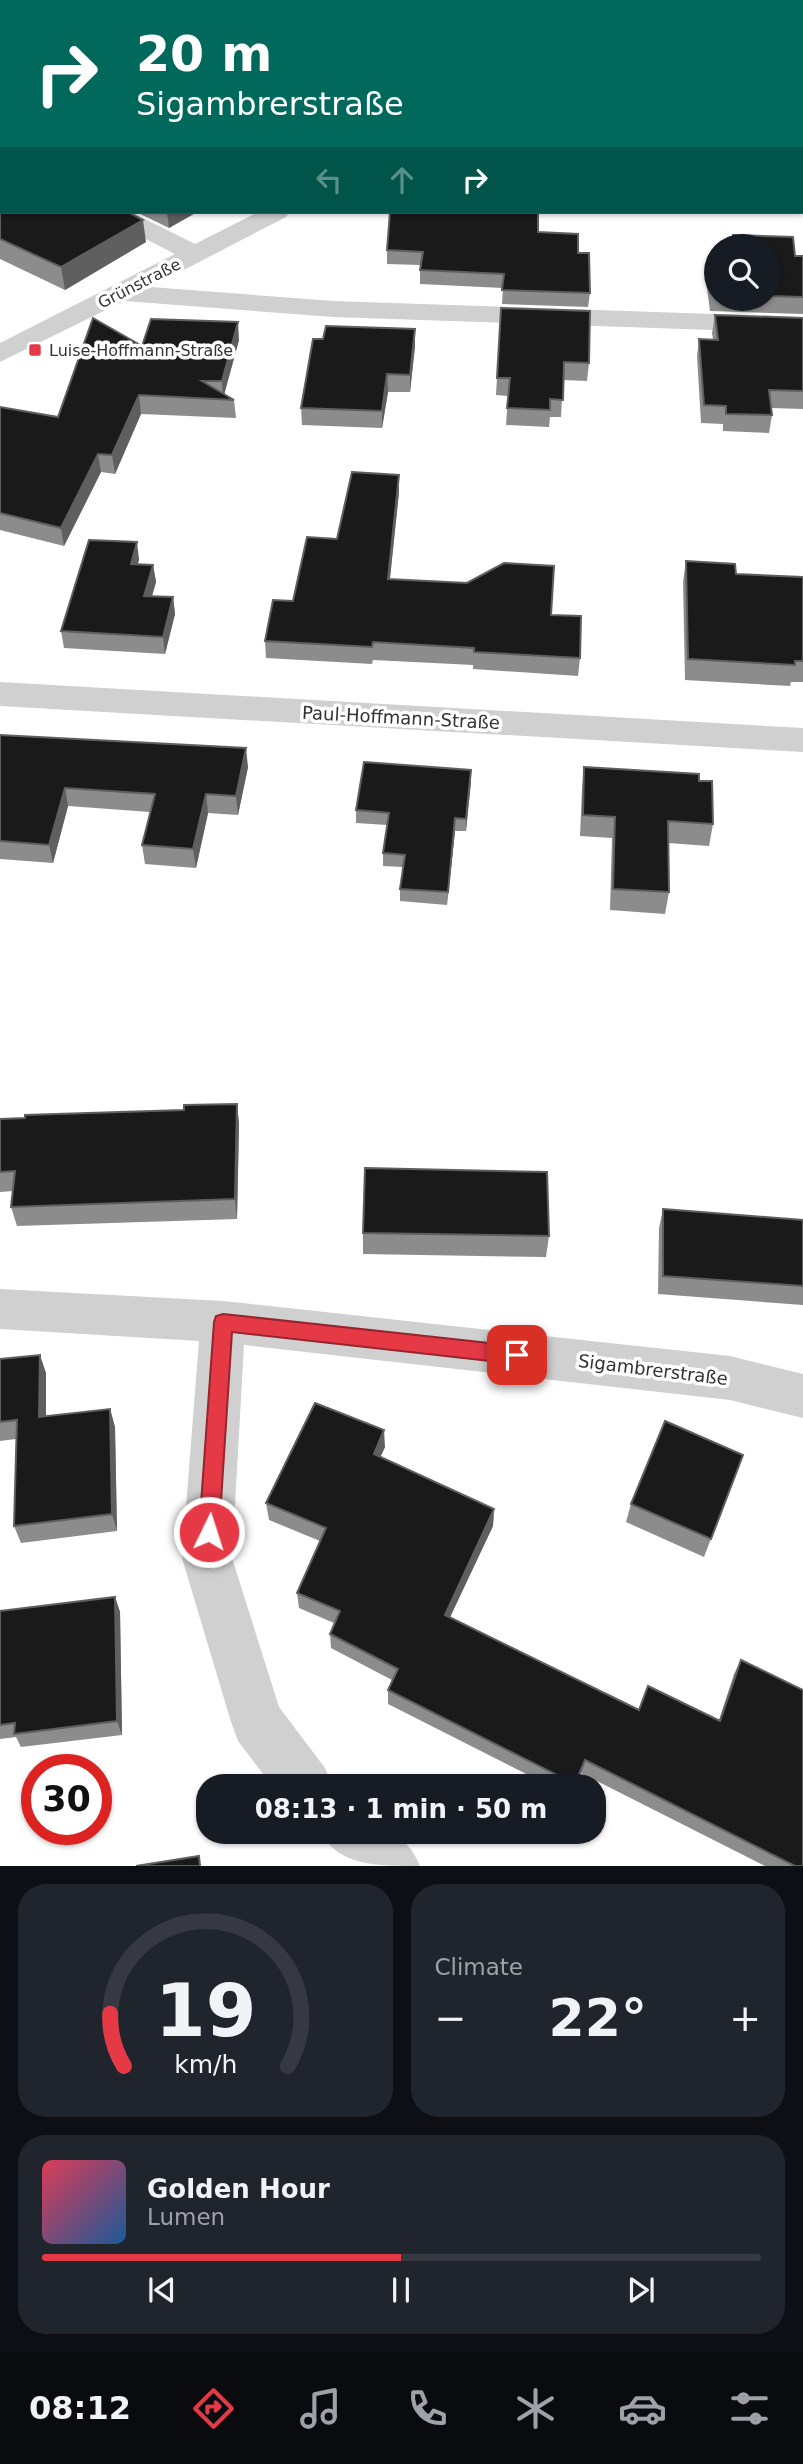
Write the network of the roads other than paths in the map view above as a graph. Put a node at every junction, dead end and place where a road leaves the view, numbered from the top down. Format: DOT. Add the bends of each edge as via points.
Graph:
graph roads {
  1 [pos="116,214"];
  2 [pos="273,214"];
  3 [pos="196,254"];
  4 [pos="121,293"];
  5 [pos="803,325"];
  6 [pos="0,354"];
  7 [pos="0,694"];
  8 [pos="803,740"];
  9 [pos="0,1309"];
  10 [pos="223,1322"];
  11 [pos="803,1396"];
  12 [pos="296,1774"];
  13 [pos="363,1844"];
  14 [pos="393,1866"];
  1 -- 3 [label="street"];
  2 -- 3 [label="street, Grünstraße"];
  3 -- 4 [label="street, Grünstraße"];
  4 -- 5 [label="street" via="333,309"];
  4 -- 6 [label="street, Grünstraße"];
  7 -- 8 [label="street, Paul-Hoffmann-Straße"];
  9 -- 10 [label="street, Sigambrerstraße"];
  10 -- 11 [label="street, Sigambrerstraße" via="730,1378"];
  10 -- 12 [label="street" via="207,1558 257,1722"];
  13 -- 14 [label="street"];
}
